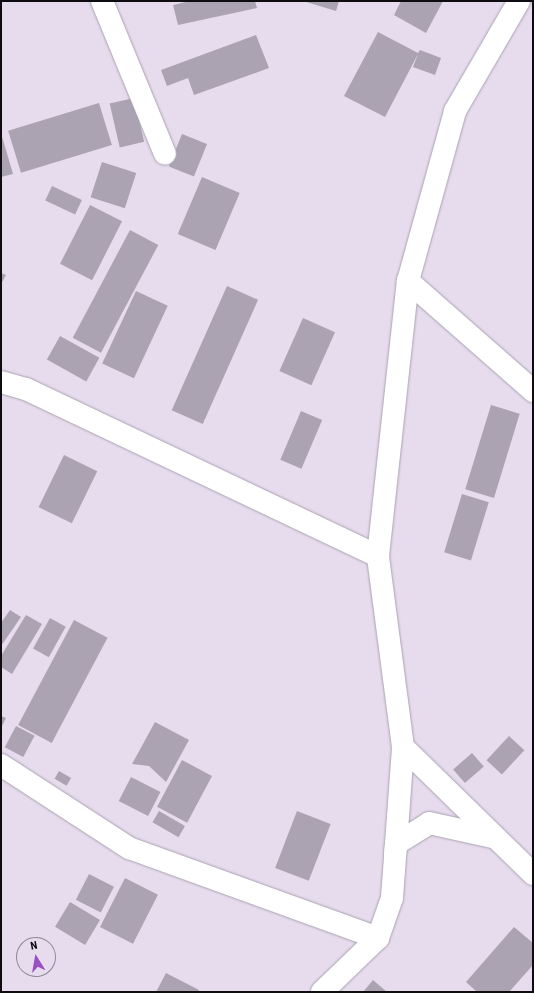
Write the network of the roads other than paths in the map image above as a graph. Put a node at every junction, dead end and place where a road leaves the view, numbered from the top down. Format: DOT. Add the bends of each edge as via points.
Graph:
graph roads {
  1 [pos="102,1"];
  2 [pos="519,1"];
  3 [pos="165,154"];
  4 [pos="408,281"];
  5 [pos="1,382"];
  6 [pos="533,391"];
  7 [pos="378,556"];
  8 [pos="403,746"];
  9 [pos="1,765"];
  10 [pos="494,837"];
  11 [pos="533,874"];
  12 [pos="392,898"];
  13 [pos="378,938"];
  14 [pos="322,992"];
  1 -- 3 [label="street"];
  2 -- 4 [label="street" via="455,111"];
  4 -- 6 [label="street"];
  4 -- 7 [label="street"];
  5 -- 7 [label="street" via="33,393"];
  7 -- 8 [label="street"];
  8 -- 10 [label="street"];
  8 -- 12 [label="street"];
  9 -- 13 [label="street" via="129,848"];
  10 -- 11 [label="street"];
  10 -- 12 [label="street" via="429,823 396,844"];
  12 -- 13 [label="street"];
  13 -- 14 [label="street"];
}
